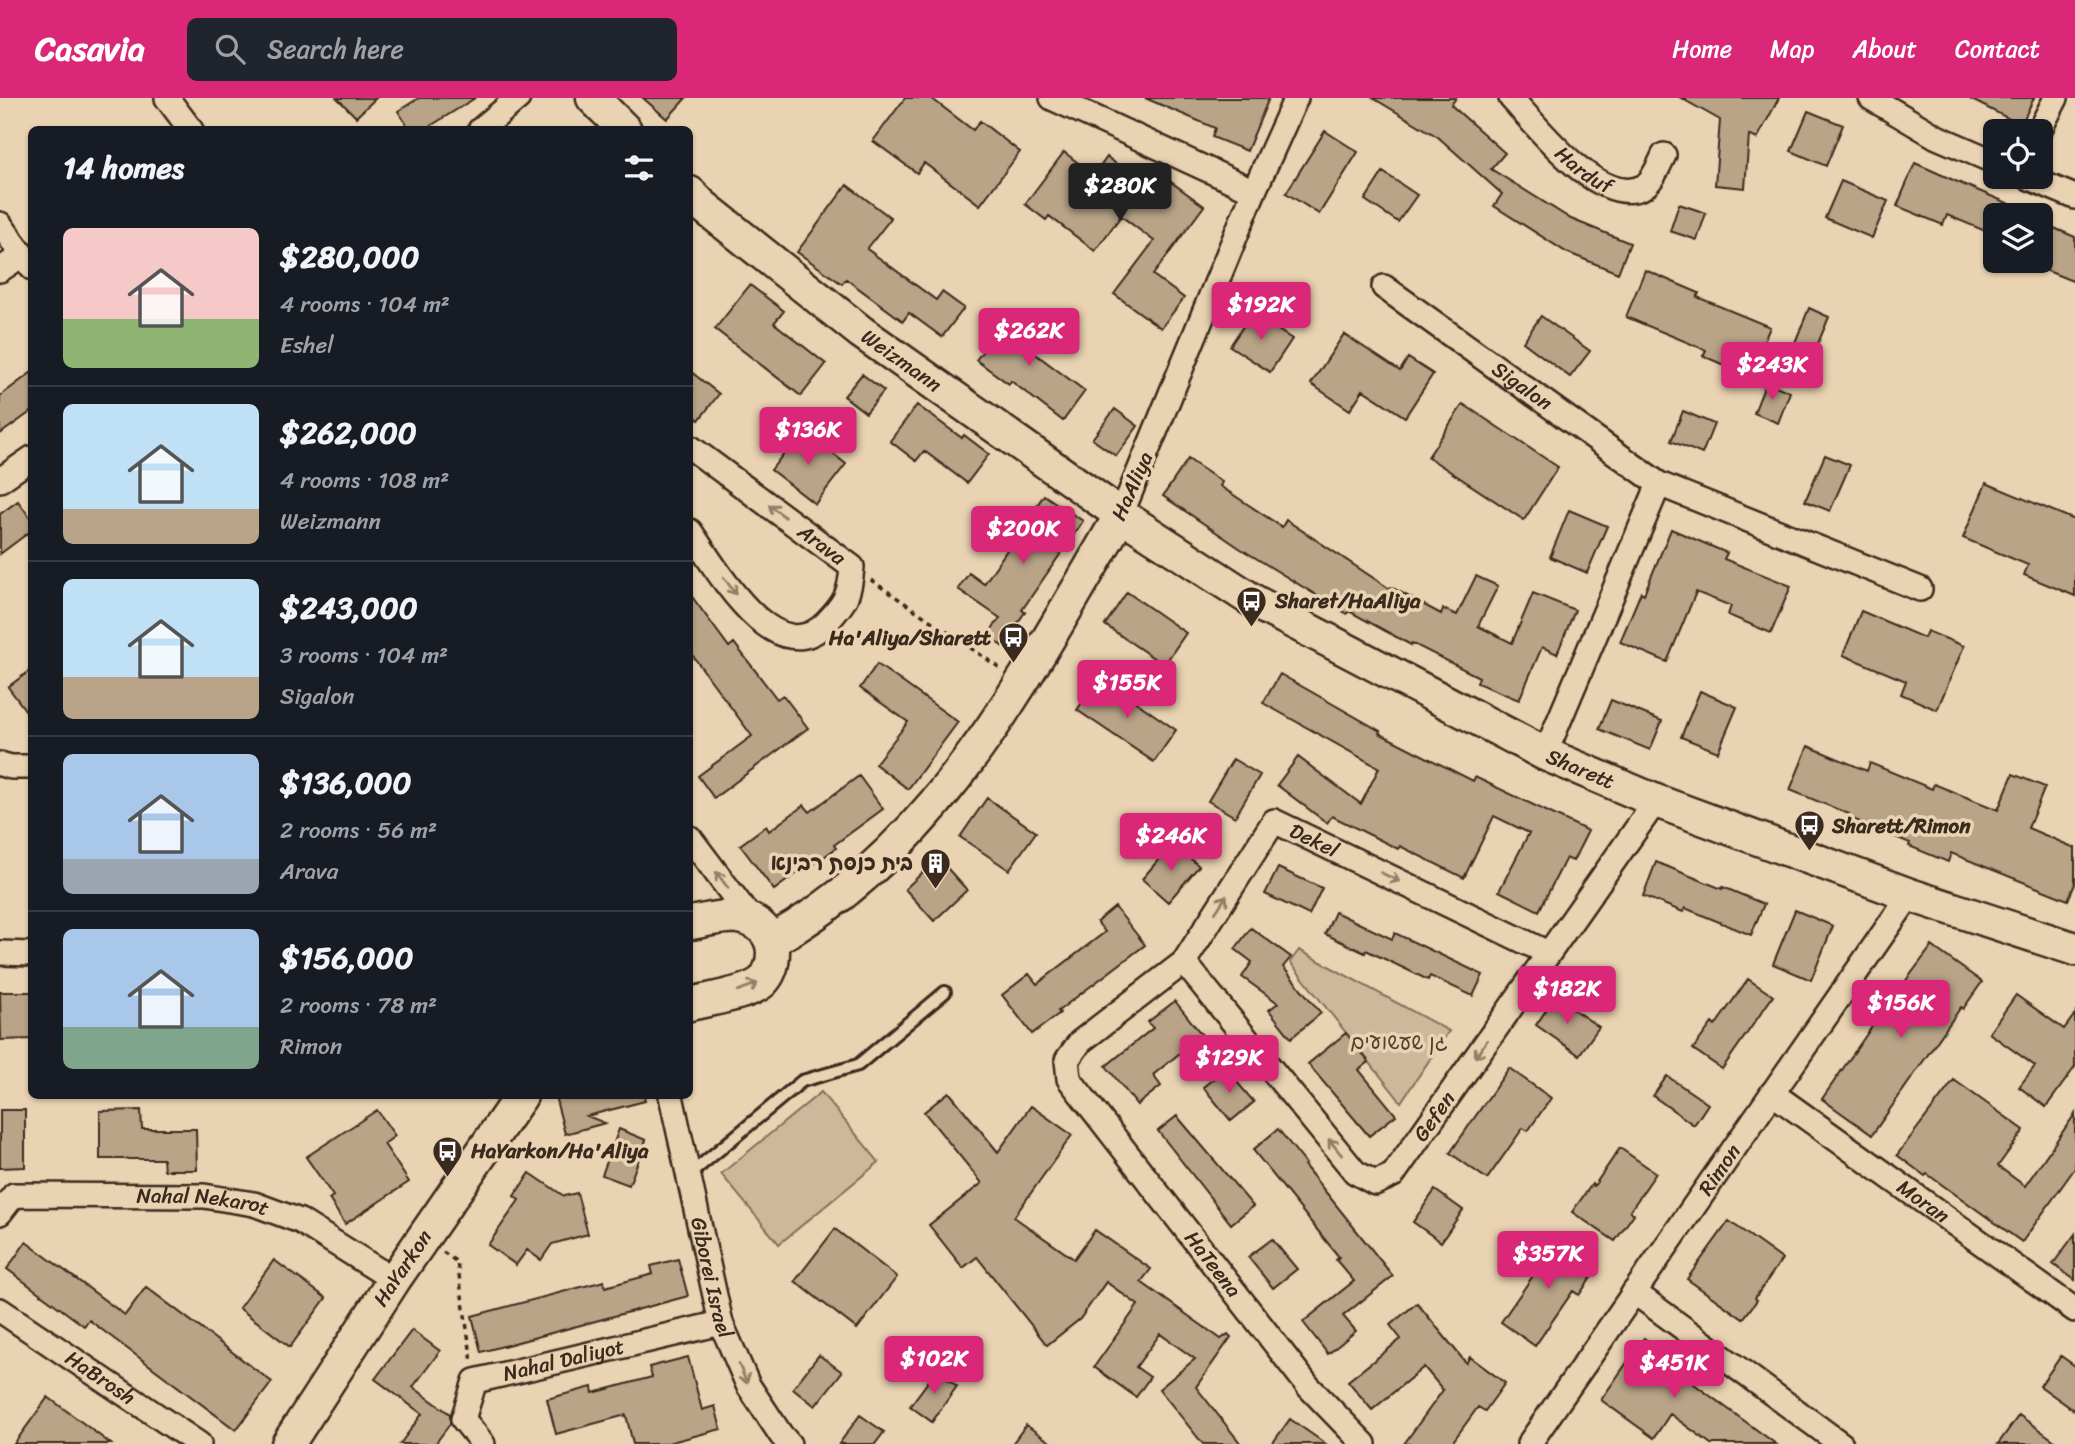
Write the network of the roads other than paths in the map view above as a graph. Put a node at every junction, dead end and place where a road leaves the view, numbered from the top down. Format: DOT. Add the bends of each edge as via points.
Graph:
graph roads {
  1 [pos="167,98"];
  2 [pos="518,98"];
  3 [pos="593,98"];
  4 [pos="1052,98"];
  5 [pos="1296,98"];
  6 [pos="1511,98"];
  7 [pos="1871,98"];
  8 [pos="2056,98"];
  9 [pos="2045,119"];
  10 [pos="188,126"];
  11 [pos="485,126"];
  12 [pos="621,126"];
  13 [pos="1664,155"];
  14 [pos="1983,157"];
  15 [pos="2053,188"];
  16 [pos="1254,191"];
  17 [pos="693,195"];
  18 [pos="2075,197"];
  19 [pos="0,225"];
  20 [pos="27,261"];
  21 [pos="0,270"];
  22 [pos="1384,287"];
  23 [pos="693,449"];
  24 [pos="28,461"];
  25 [pos="0,480"];
  26 [pos="1659,484"];
  27 [pos="1121,515"];
  28 [pos="693,535"];
  29 [pos="1920,589"];
  30 [pos="1545,754"];
  31 [pos="0,764"];
  32 [pos="28,767"];
  33 [pos="1656,801"];
  34 [pos="693,842"];
  35 [pos="1910,895"];
  36 [pos="693,923"];
  37 [pos="763,932"];
  38 [pos="2075,949"];
  39 [pos="0,953"];
  40 [pos="1548,953"];
  41 [pos="28,954"];
  42 [pos="1184,962"];
  43 [pos="945,992"];
  44 [pos="693,1003"];
  45 [pos="1069,1079"];
  46 [pos="1772,1093"];
  47 [pos="519,1099"];
  48 [pos="672,1099"];
  49 [pos="689,1175"];
  50 [pos="0,1213"];
  51 [pos="394,1280"];
  52 [pos="1633,1292"];
  53 [pos="0,1310"];
  54 [pos="2075,1310"];
  55 [pos="721,1323"];
  56 [pos="200,1444"];
  57 [pos="288,1444"];
  58 [pos="483,1444"];
  59 [pos="789,1444"];
  60 [pos="1364,1444"];
  61 [pos="1529,1444"];
  62 [pos="1841,1444"];
  1 -- 10 [label="street"];
  2 -- 11 [label="street"];
  3 -- 12 [label="street"];
  4 -- 16 [label="street"];
  5 -- 16 [label="street, HaAliya"];
  6 -- 13 [label="street, Harduf" via="1579,170 1618,191 1644,186"];
  7 -- 14 [label="street"];
  8 -- 9 [label="street"];
  15 -- 18 [label="street"];
  16 -- 27 [label="street, HaAliya"];
  17 -- 27 [label="street, Weizmann" via="861,332"];
  19 -- 20 [label="street"];
  20 -- 21 [label="street"];
  22 -- 26 [label="street, Sigalon"];
  28 -- 23 [label="street, Arava, one-way" via="749,611 773,632 795,638 818,632 850,589 852,567"];
  24 -- 25 [label="street"];
  26 -- 29 [label="street, Sigalon"];
  26 -- 30 [label="street"];
  27 -- 30 [label="street, Sharett" via="1255,602"];
  27 -- 37 [label="street, HaAliya" via="1022,682 929,812 866,876 793,929"];
  30 -- 33 [label="street, Sharett"];
  31 -- 32 [label="street"];
  33 -- 35 [label="street, Sharett"];
  33 -- 40 [label="street, Gefen"];
  37 -- 34 [label="street, one-way"];
  35 -- 38 [label="street, Sharett"];
  35 -- 46 [label="street, Rimon"];
  36 -- 37 [label="street" via="738,917"];
  44 -- 37 [label="street, one-way" via="762,981 772,961"];
  39 -- 41 [label="street"];
  42 -- 40 [label="street, Dekel, one-way" via="1274,821"];
  40 -- 42 [label="street, Gefen, one-way" via="1393,1175 1375,1182 1355,1172"];
  42 -- 45 [label="street, Dekel" via="1080,1042 1067,1060"];
  43 -- 49 [label="lane" via="858,1065 802,1082"];
  45 -- 60 [label="street, HaTeena" via="1308,1386"];
  46 -- 52 [label="street, Rimon"];
  46 -- 54 [label="street, Moran"];
  47 -- 51 [label="street, HaYarkon"];
  48 -- 49 [label="street, Giborei Israel"];
  49 -- 55 [label="street, Giborei Israel"];
  50 -- 51 [label="street, Nahal Nekarot" via="14,1195 204,1196 254,1204 300,1220"];
  51 -- 57 [label="street, HaYarkon"];
  52 -- 61 [label="street, Rimon"];
  52 -- 62 [label="street"];
  53 -- 56 [label="street, HaBrosh"];
  55 -- 58 [label="street, Nahal Daliyot" via="475,1381 463,1419"];
  55 -- 59 [label="street, Giborei Israel, one-way" via="748,1385"];
}
